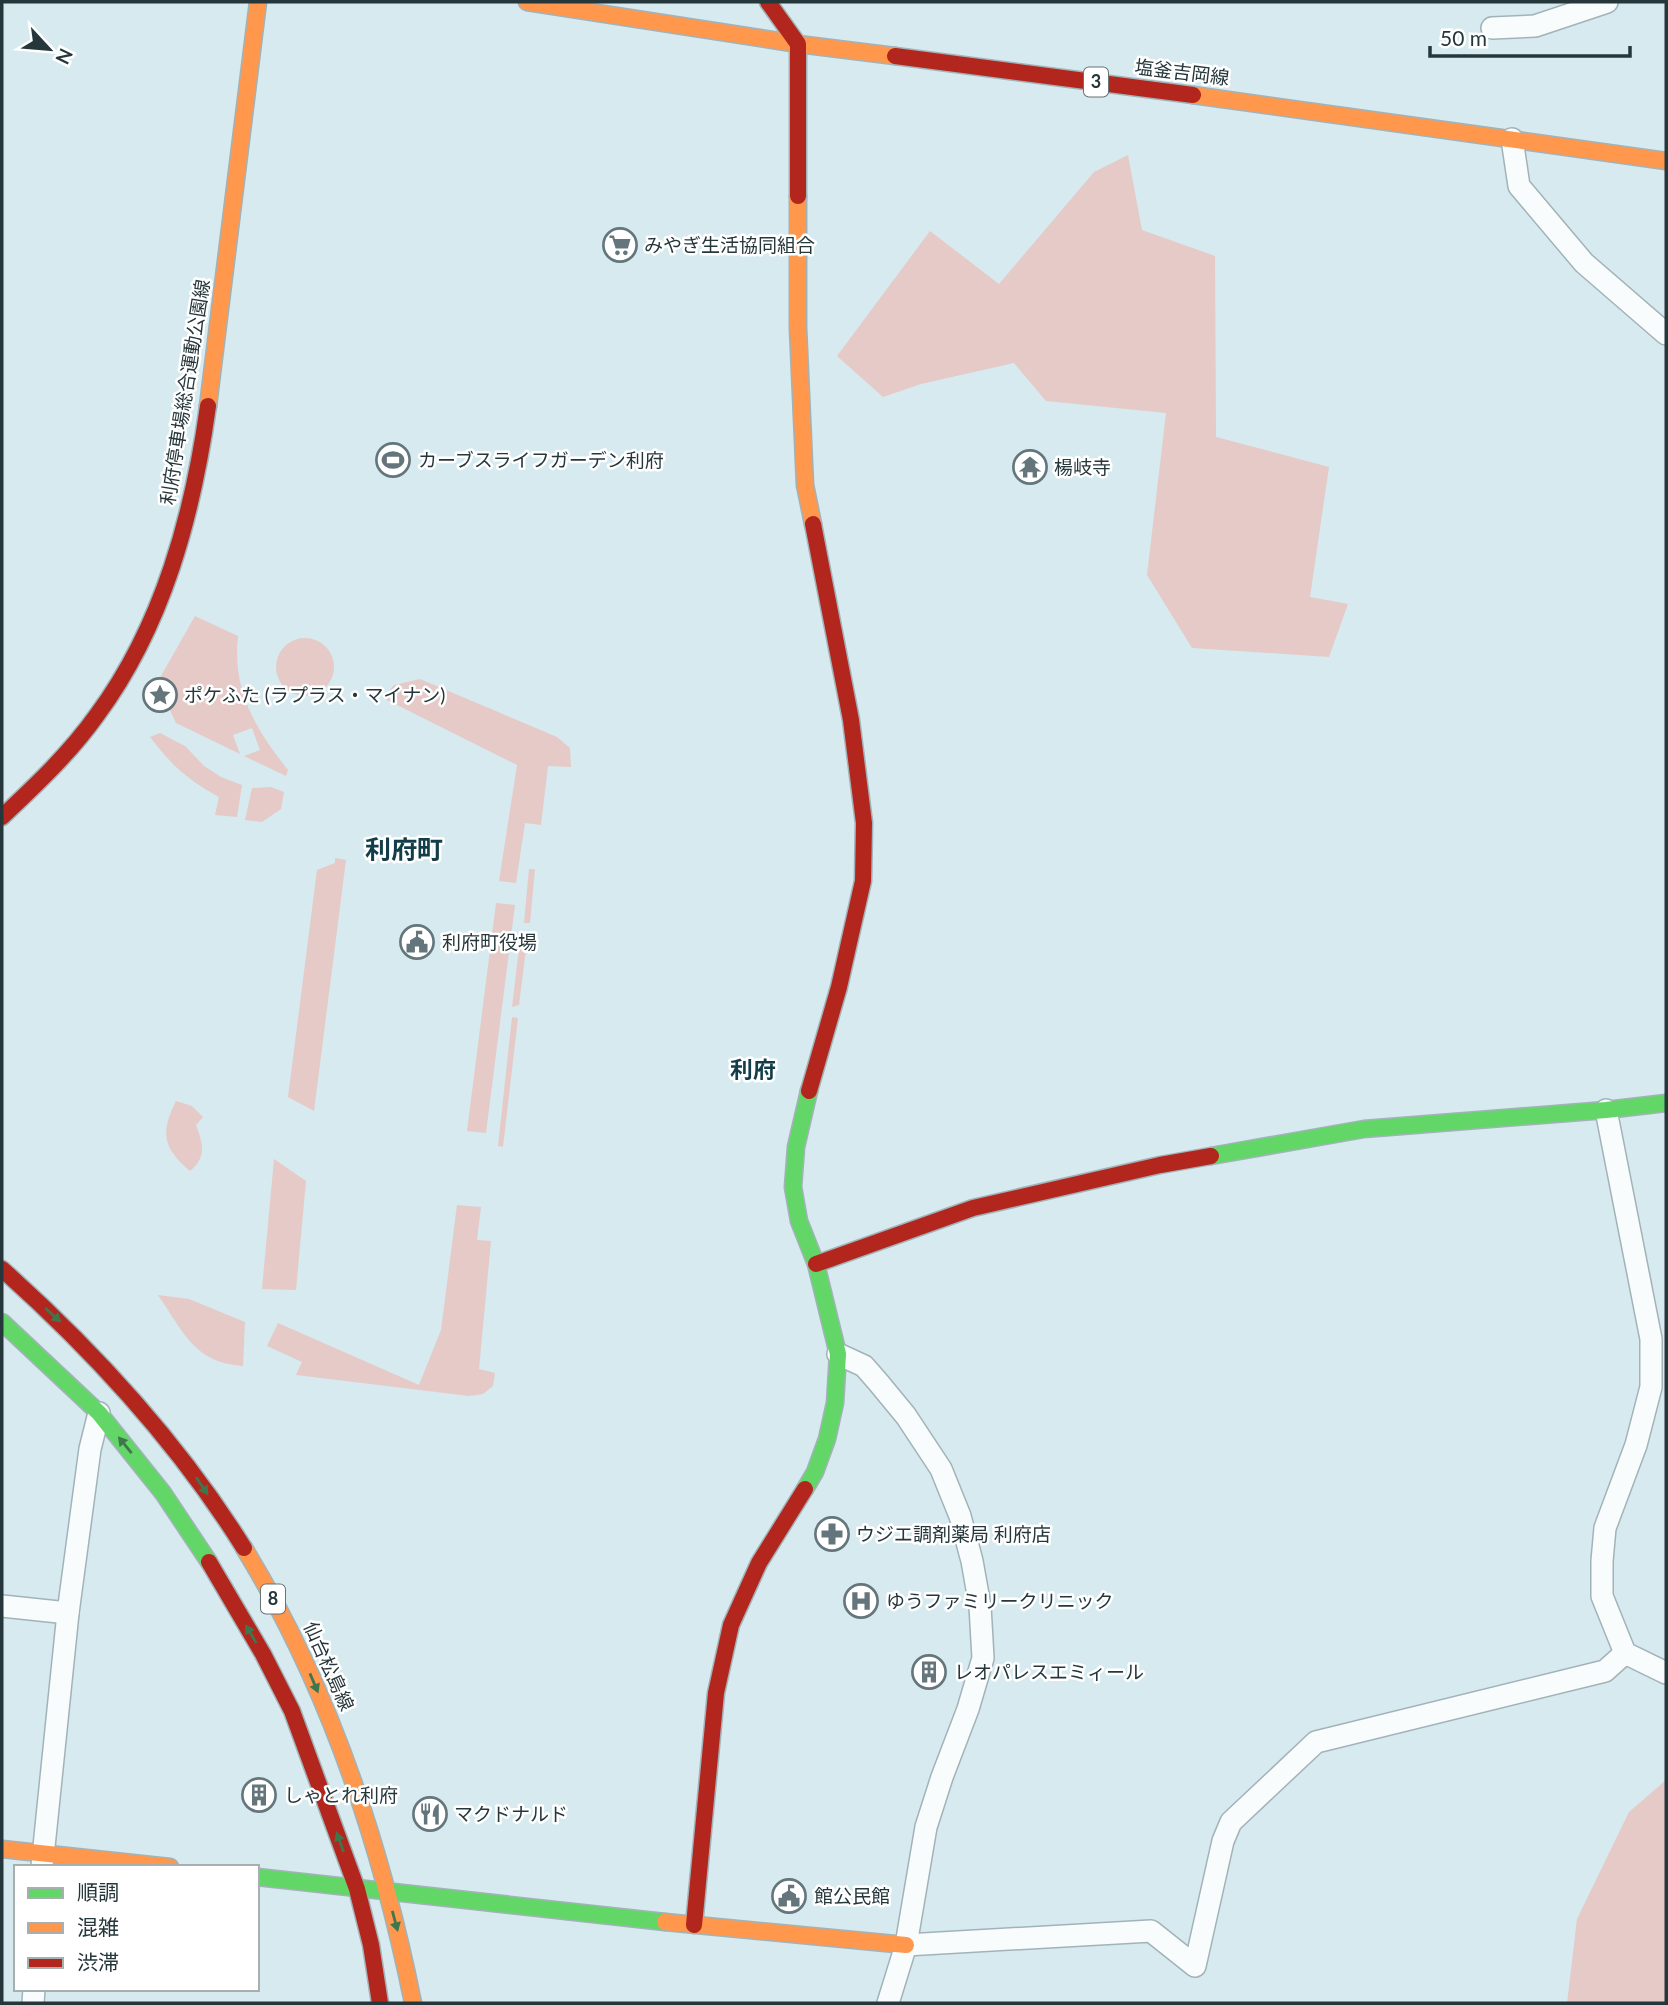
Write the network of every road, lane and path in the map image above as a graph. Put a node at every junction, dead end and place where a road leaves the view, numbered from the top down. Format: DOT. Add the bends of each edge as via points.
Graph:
graph roads {
  1 [pos="258,2"];
  2 [pos="527,2"];
  3 [pos="768,2"];
  4 [pos="1607,2"];
  5 [pos="1492,28"];
  6 [pos="798,44"];
  7 [pos="1512,139"];
  8 [pos="1666,161"];
  9 [pos="1666,334"];
  10 [pos="2,817"];
  11 [pos="1666,1103"];
  12 [pos="1606,1110"];
  13 [pos="816,1264"];
  14 [pos="2,1269"];
  15 [pos="2,1322"];
  16 [pos="838,1354"];
  17 [pos="99,1413"];
  18 [pos="2,1606"];
  19 [pos="68,1613"];
  20 [pos="1625,1653"];
  21 [pos="1666,1673"];
  22 [pos="2,1849"];
  23 [pos="42,1859"];
  24 [pos="138,1865"];
  25 [pos="259,1877"];
  26 [pos="357,1889"];
  27 [pos="387,1891"];
  28 [pos="694,1925"];
  29 [pos="906,1945"];
  30 [pos="380,2003"];
  31 [pos="413,2003"];
  32 [pos="888,2003"];
  1 -- 10 [label="main road, 利府停車場総合運動公園線" via="197,472 175,557 121,680 88,728"];
  2 -- 6 [label="main road, 塩釜吉岡線 / 3"];
  3 -- 6 [label="main road"];
  4 -- 5 [label="street" via="1535,26"];
  6 -- 7 [label="main road, 塩釜吉岡線 / 3"];
  6 -- 13 [label="main road" via="798,328 806,485 851,720 864,823 863,881 796,1147 795,1199"];
  7 -- 8 [label="main road, 塩釜吉岡線 / 3"];
  7 -- 9 [label="street" via="1518,186 1584,262"];
  11 -- 12 [label="main road"];
  12 -- 13 [label="main road" via="1364,1129 1160,1166 973,1208"];
  12 -- 20 [label="street" via="1651,1339 1651,1387 1636,1445 1605,1528 1602,1562 1602,1596"];
  13 -- 16 [label="main road"];
  14 -- 27 [label="main road, 仙台松島線 / 8, one-way" via="63,1324 136,1402 190,1469 244,1548 295,1637 345,1756"];
  15 -- 17 [label="main road, 8"];
  16 -- 28 [label="main road" via="835,1403 815,1472 758,1563 731,1625 716,1693"];
  16 -- 29 [label="street" via="864,1366 906,1416 941,1469 963,1527 980,1606 983,1658 926,1827"];
  17 -- 19 [label="street"];
  26 -- 17 [label="main road, 8, one-way" via="292,1711 263,1654 163,1493"];
  18 -- 19 [label="street"];
  19 -- 23 [label="street"];
  20 -- 21 [label="street"];
  20 -- 29 [label="street" via="1605,1671 1316,1742 1231,1822 1195,1966 1151,1931"];
  22 -- 23 [label="main road"];
  23 -- 24 [label="main road"];
  25 -- 26 [label="main road"];
  26 -- 27 [label="main road"];
  26 -- 30 [label="main road, 8"];
  27 -- 28 [label="main road"];
  27 -- 31 [label="main road, 仙台松島線 / 8, one-way"];
  28 -- 29 [label="main road"];
  29 -- 32 [label="street"];
}
